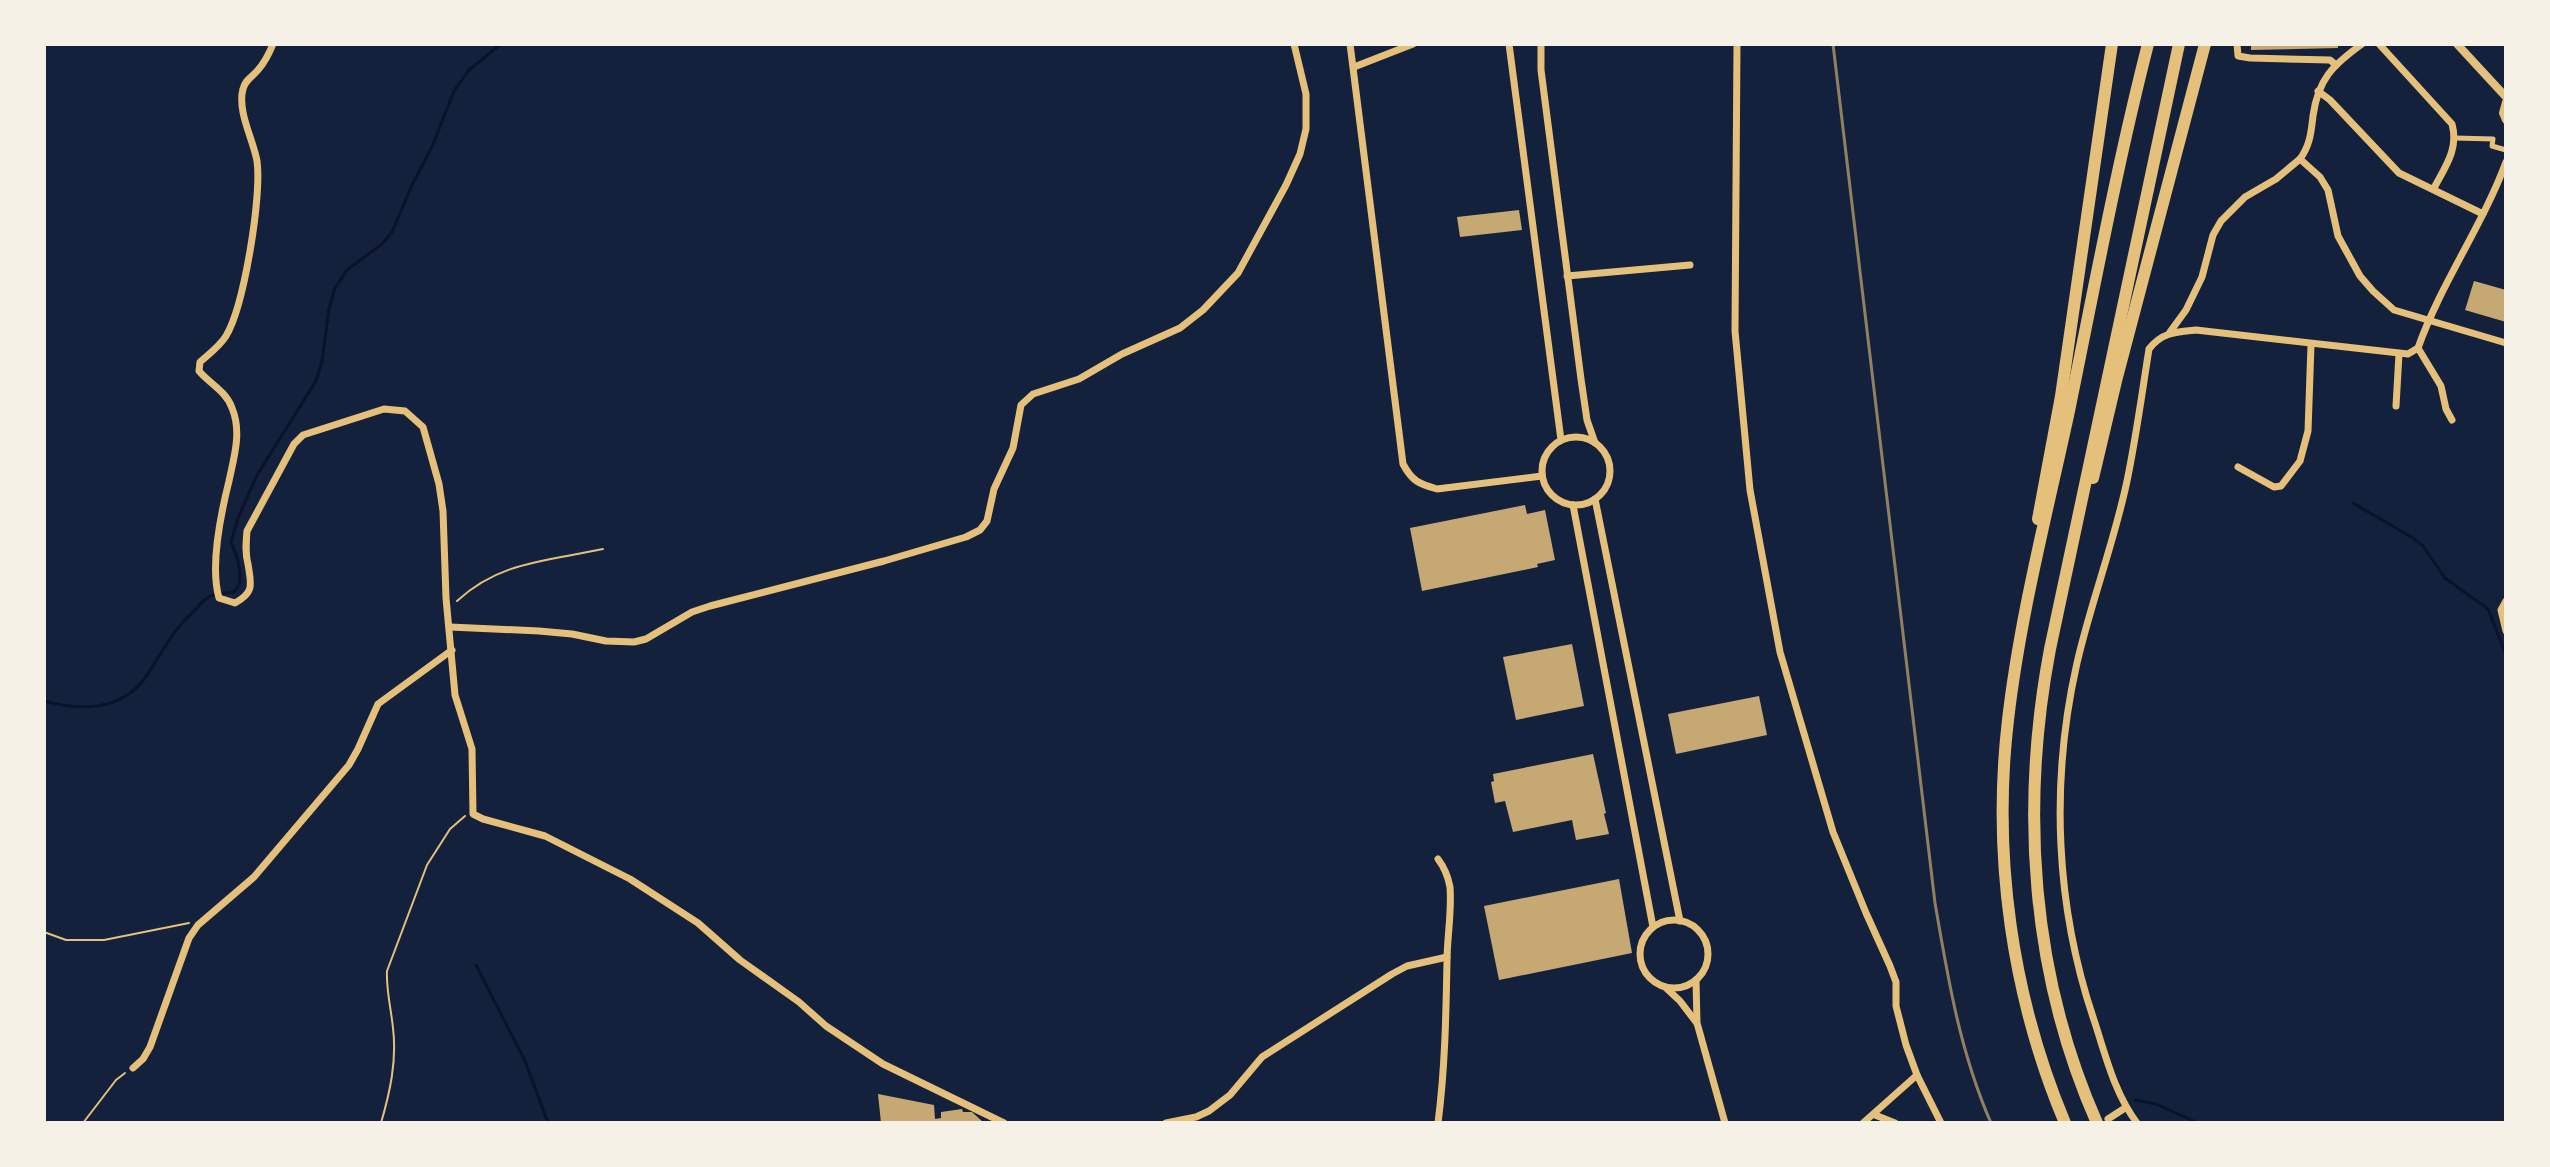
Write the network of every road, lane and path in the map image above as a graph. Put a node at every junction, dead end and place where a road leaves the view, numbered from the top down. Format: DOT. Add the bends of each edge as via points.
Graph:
graph roads {
  1 [pos="273,44"];
  2 [pos="1294,44"];
  3 [pos="1350,44"];
  4 [pos="1413,44"];
  5 [pos="1509,44"];
  6 [pos="1541,44"];
  7 [pos="1737,44"];
  8 [pos="2112,44"];
  9 [pos="2148,44"];
  10 [pos="2179,44"];
  11 [pos="2205,44"];
  12 [pos="2237,44"];
  13 [pos="2362,44"];
  14 [pos="2379,44"];
  15 [pos="2457,44"];
  16 [pos="2336,65"];
  17 [pos="1354,67"];
  18 [pos="2318,91"];
  19 [pos="2506,100"];
  20 [pos="2506,120"];
  21 [pos="2455,138"];
  22 [pos="2506,150"];
  23 [pos="2300,159"];
  24 [pos="2506,162"];
  25 [pos="2434,188"];
  26 [pos="2483,214"];
  27 [pos="1690,265"];
  28 [pos="1567,276"];
  29 [pos="2428,320"];
  30 [pos="2170,332"];
  31 [pos="2506,343"];
  32 [pos="2311,345"];
  33 [pos="2418,348"];
  34 [pos="2399,354"];
  35 [pos="2396,406"];
  36 [pos="2452,420"];
  37 [pos="1561,440"];
  38 [pos="1595,443"];
  39 [pos="2238,467"];
  40 [pos="1542,476"];
  41 [pos="1595,499"];
  42 [pos="1573,505"];
  43 [pos="603,549"];
  44 [pos="2068,562"];
  45 [pos="2506,601"];
  46 [pos="448,610"];
  47 [pos="450,627"];
  48 [pos="2506,631"];
  49 [pos="452,650"];
  50 [pos="2008,718"];
  51 [pos="473,814"];
  52 [pos="1438,859"];
  53 [pos="1680,921"];
  54 [pos="198,925"];
  55 [pos="1653,927"];
  56 [pos="44,932"];
  57 [pos="1447,957"];
  58 [pos="1696,980"];
  59 [pos="1665,987"];
  60 [pos="1697,1023"];
  61 [pos="133,1068"];
  62 [pos="1917,1075"];
  63 [pos="2125,1108"];
  64 [pos="1875,1115"];
  65 [pos="2100,1120"];
  66 [pos="83,1123"];
  67 [pos="381,1123"];
  68 [pos="1004,1123"];
  69 [pos="1166,1123"];
  70 [pos="1438,1123"];
  71 [pos="1725,1123"];
  72 [pos="1863,1123"];
  73 [pos="1895,1123"];
  74 [pos="1941,1123"];
  75 [pos="2065,1123"];
  76 [pos="2137,1123"];
  1 -- 46 [label="street" via="242,91 258,178 244,282 224,340 200,362 199,371 225,396 236,419 235,457 218,542 218,594 235,603 252,586 247,531 294,444 314,431 394,408 423,427 439,484"];
  2 -- 47 [label="street" via="1306,94 1300,154 1238,273 1180,328 1079,379 1033,394 1021,405 1013,448 980,530 710,606 634,642"];
  3 -- 17 [label="street"];
  4 -- 17 [label="street"];
  5 -- 37 [label="street"];
  6 -- 28 [label="street"];
  7 -- 62 [label="street" via="1734,321 1750,490 1786,679 1833,832 1896,982 1896,1006"];
  8 -- 50 [label="highway" via="2061,396 2006,694"];
  9 -- 50 [label="highway"];
  10 -- 44 [label="highway"];
  11 -- 44 [label="highway"];
  12 -- 16 [label="street" via="2238,56 2330,60"];
  13 -- 16 [label="street"];
  14 -- 21 [label="street" via="2449,120"];
  15 -- 19 [label="street"];
  16 -- 18 [label="street"];
  17 -- 40 [label="street" via="1403,464 1411,479 1437,489"];
  18 -- 23 [label="street" via="2311,138"];
  18 -- 25 [label="street" via="2399,173"];
  19 -- 20 [label="street"];
  21 -- 22 [label="street" via="2493,139 2492,146"];
  21 -- 25 [label="street"];
  23 -- 29 [label="street" via="2328,190 2338,236 2366,284 2394,310"];
  23 -- 30 [label="street" via="2245,197 2221,221 2202,277"];
  24 -- 26 [label="street"];
  25 -- 26 [label="street"];
  26 -- 29 [label="street"];
  27 -- 28 [label="street"];
  28 -- 38 [label="street" via="1587,420"];
  29 -- 31 [label="street"];
  29 -- 33 [label="street"];
  30 -- 32 [label="street" via="2222,332"];
  30 -- 63 [label="street" via="2149,349 2127,482 2077,663 2059,785 2070,935"];
  32 -- 34 [label="street"];
  32 -- 39 [label="street" via="2308,431 2300,461 2281,486 2274,487"];
  33 -- 34 [label="street"];
  33 -- 36 [label="street" via="2441,386"];
  34 -- 35 [label="street"];
  37 -- 38 [label="street" via="1577,437"];
  37 -- 40 [label="street" via="1546,455"];
  38 -- 41 [label="street" via="1609,468 1606,485"];
  40 -- 42 [label="street" via="1552,496"];
  41 -- 42 [label="street"];
  41 -- 53 [label="street"];
  42 -- 55 [label="street"];
  43 -- 46 [label="path" via="489,576"];
  44 -- 65 [label="highway" via="2041,703 2034,847 2054,991 2073,1059"];
  45 -- 48 [label="street" via="2501,610"];
  46 -- 47 [label="street"];
  47 -- 49 [label="street"];
  49 -- 51 [label="street" via="455,695 472,749"];
  49 -- 54 [label="street" via="378,704 349,765 254,877"];
  50 -- 75 [label="highway" via="2003,810 2011,927 2034,1036"];
  51 -- 67 [label="path" via="450,829 427,865 387,971 394,1062"];
  51 -- 68 [label="street" via="545,836 630,879 698,923 826,1026 883,1064"];
  52 -- 57 [label="street" via="1449,884"];
  53 -- 55 [label="street"];
  53 -- 58 [label="street" via="1705,940 1707,962"];
  54 -- 56 [label="path" via="185,922 92,941"];
  54 -- 61 [label="street" via="150,1047"];
  55 -- 59 [label="street" via="1641,944 1642,966"];
  57 -- 69 [label="street" via="1392,974 1262,1057 1209,1111"];
  57 -- 70 [label="street"];
  58 -- 59 [label="street"];
  58 -- 60 [label="street"];
  59 -- 60 [label="street"];
  60 -- 71 [label="street"];
  61 -- 66 [label="path" via="116,1080"];
  62 -- 64 [label="street"];
  62 -- 74 [label="street"];
  63 -- 65 [label="street"];
  63 -- 76 [label="street"];
  64 -- 72 [label="street"];
  64 -- 73 [label="street"];
}
